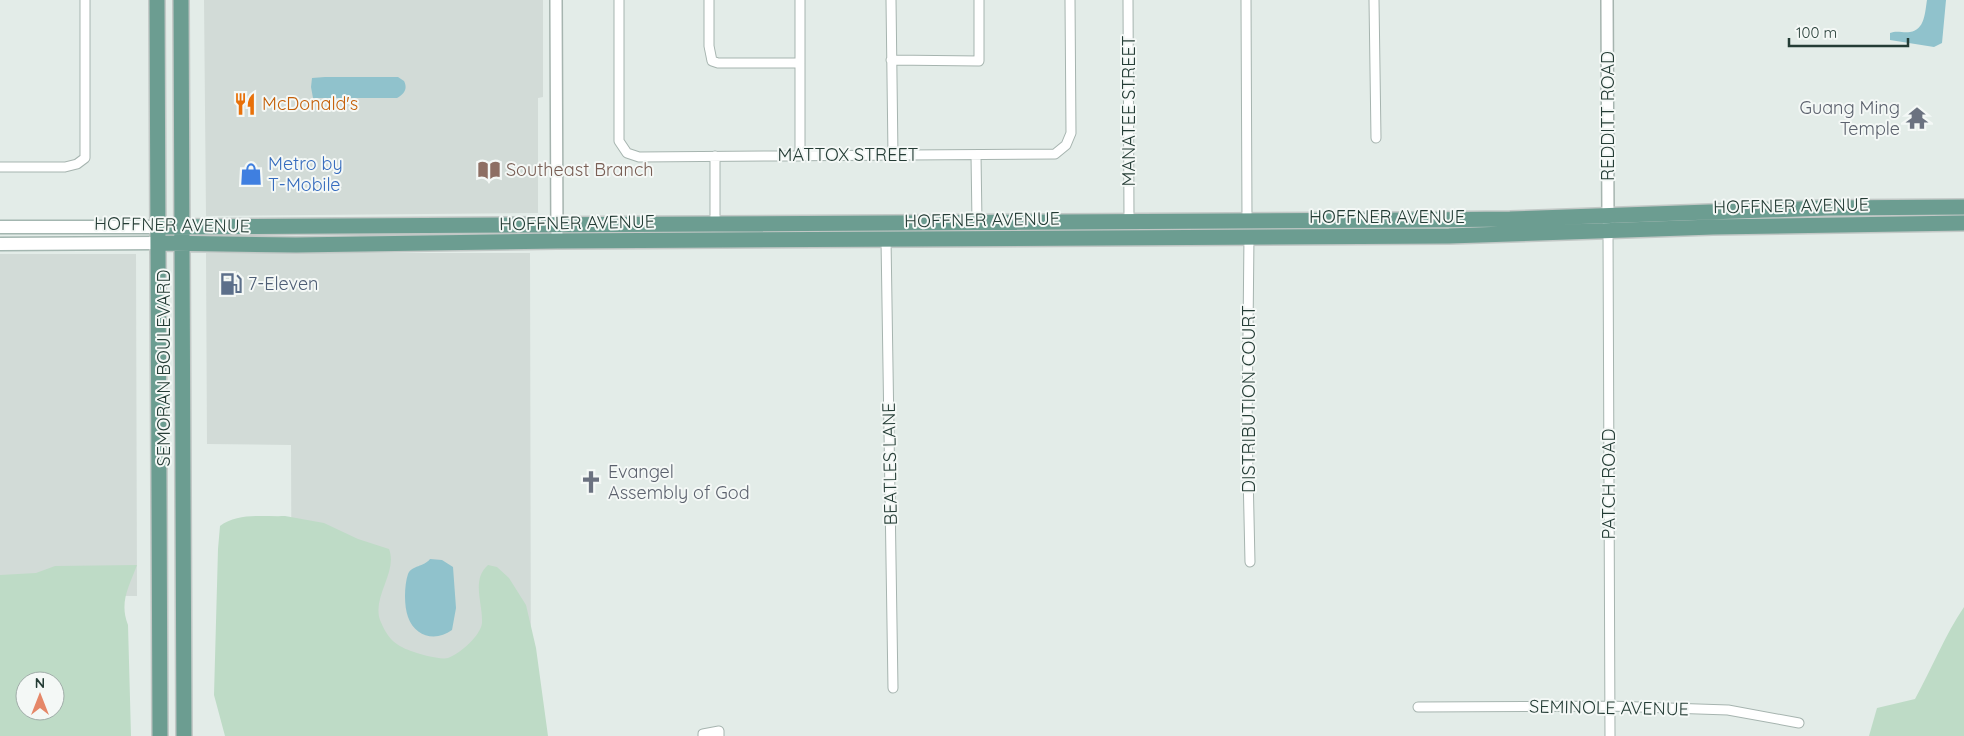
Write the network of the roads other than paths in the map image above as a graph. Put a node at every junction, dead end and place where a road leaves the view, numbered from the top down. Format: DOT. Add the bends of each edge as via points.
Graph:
graph roads {
  1 [pos="85,0"];
  2 [pos="157,0"];
  3 [pos="181,0"];
  4 [pos="556,0"];
  5 [pos="618,0"];
  6 [pos="709,0"];
  7 [pos="800,0"];
  8 [pos="891,0"];
  9 [pos="979,0"];
  10 [pos="1070,0"];
  11 [pos="1128,0"];
  12 [pos="1246,0"];
  13 [pos="1374,0"];
  14 [pos="1607,0"];
  15 [pos="891,60"];
  16 [pos="800,63"];
  17 [pos="1376,138"];
  18 [pos="976,154"];
  19 [pos="892,155"];
  20 [pos="715,156"];
  21 [pos="800,156"];
  22 [pos="0,167"];
  23 [pos="1956,207"];
  24 [pos="1839,208"];
  25 [pos="1608,215"];
  26 [pos="1129,221"];
  27 [pos="1247,221"];
  28 [pos="1297,221"];
  29 [pos="977,222"];
  30 [pos="1086,222"];
  31 [pos="1895,223"];
  32 [pos="1964,223"];
  33 [pos="715,224"];
  34 [pos="557,225"];
  35 [pos="1781,225"];
  36 [pos="0,227"];
  37 [pos="158,227"];
  38 [pos="182,227"];
  39 [pos="1608,232"];
  40 [pos="1249,236"];
  41 [pos="1191,237"];
  42 [pos="996,238"];
  43 [pos="886,240"];
  44 [pos="557,241"];
  45 [pos="158,243"];
  46 [pos="0,244"];
  47 [pos="183,244"];
  48 [pos="159,465"];
  49 [pos="184,504"];
  50 [pos="1250,562"];
  51 [pos="893,688"];
  52 [pos="1610,706"];
  53 [pos="1418,707"];
  54 [pos="1799,722"];
  55 [pos="719,734"];
  56 [pos="703,735"];
  57 [pos="160,736"];
  58 [pos="184,736"];
  59 [pos="1610,736"];
  1 -- 22 [label="street" via="85,158 65,167"];
  2 -- 37 [label="main road, SEMORAN BOULEVARD"];
  3 -- 38 [label="main road, SEMORAN BOULEVARD"];
  4 -- 34 [label="street"];
  5 -- 20 [label="street, MATTOX STREET" via="619,141 627,153 639,157"];
  6 -- 16 [label="street" via="712,61 718,64"];
  7 -- 16 [label="street"];
  8 -- 15 [label="street"];
  9 -- 15 [label="street" via="979,60"];
  10 -- 18 [label="street, MATTOX STREET" via="1071,133 1066,145 1055,154"];
  11 -- 26 [label="street, MANATEE STREET"];
  12 -- 27 [label="street"];
  13 -- 17 [label="street"];
  14 -- 25 [label="street, REDDITT ROAD"];
  15 -- 19 [label="street"];
  16 -- 21 [label="street"];
  18 -- 19 [label="street, MATTOX STREET"];
  18 -- 29 [label="street"];
  19 -- 21 [label="street, MATTOX STREET"];
  20 -- 21 [label="street, MATTOX STREET"];
  20 -- 33 [label="street"];
  23 -- 24 [label="main road, HOFFNER AVENUE"];
  23 -- 31 [label="main road" via="1931,216 1905,217"];
  24 -- 25 [label="main road, HOFFNER AVENUE"];
  24 -- 35 [label="main road" via="1834,212 1798,214"];
  25 -- 28 [label="main road, HOFFNER AVENUE"];
  25 -- 39 [label="street, REDDITT ROAD"];
  26 -- 27 [label="main road, HOFFNER AVENUE"];
  26 -- 30 [label="main road, HOFFNER AVENUE"];
  27 -- 28 [label="main road, HOFFNER AVENUE"];
  27 -- 41 [label="main road" via="1228,230 1206,231"];
  28 -- 40 [label="main road" via="1292,225 1266,227"];
  29 -- 30 [label="main road, HOFFNER AVENUE"];
  29 -- 33 [label="main road, HOFFNER AVENUE"];
  29 -- 43 [label="main road" via="960,233 897,232"];
  30 -- 42 [label="main road" via="1078,227 1007,230"];
  31 -- 32 [label="main road, HOFFNER AVENUE"];
  31 -- 35 [label="main road, HOFFNER AVENUE"];
  33 -- 34 [label="main road, HOFFNER AVENUE"];
  34 -- 38 [label="main road, HOFFNER AVENUE"];
  34 -- 44 [label="street"];
  35 -- 39 [label="main road, HOFFNER AVENUE"];
  36 -- 37 [label="main road, HOFFNER AVENUE"];
  37 -- 38 [label="main road, HOFFNER AVENUE"];
  37 -- 45 [label="main road, SEMORAN BOULEVARD"];
  38 -- 47 [label="main road, SEMORAN BOULEVARD"];
  39 -- 40 [label="main road, HOFFNER AVENUE"];
  39 -- 52 [label="street, PATCH ROAD"];
  40 -- 41 [label="main road, HOFFNER AVENUE"];
  40 -- 50 [label="street, DISTRIBUTION COURT" via="1247,427"];
  41 -- 42 [label="main road, HOFFNER AVENUE"];
  42 -- 43 [label="main road, HOFFNER AVENUE"];
  43 -- 44 [label="main road, HOFFNER AVENUE"];
  43 -- 51 [label="street, BEATLES LANE"];
  44 -- 47 [label="main road, HOFFNER AVENUE"];
  45 -- 46 [label="main road, HOFFNER AVENUE"];
  45 -- 47 [label="main road, HOFFNER AVENUE"];
  45 -- 48 [label="main road, SEMORAN BOULEVARD"];
  47 -- 49 [label="main road, SEMORAN BOULEVARD"];
  48 -- 49 [label="main road" via="168,470 178,483"];
  48 -- 57 [label="main road, SEMORAN BOULEVARD"];
  49 -- 58 [label="main road, SEMORAN BOULEVARD"];
  52 -- 53 [label="street, SEMINOLE AVENUE"];
  52 -- 54 [label="street, SEMINOLE AVENUE" via="1728,710"];
  52 -- 59 [label="street, PATCH ROAD"];
  55 -- 56 [label="street"];
}
